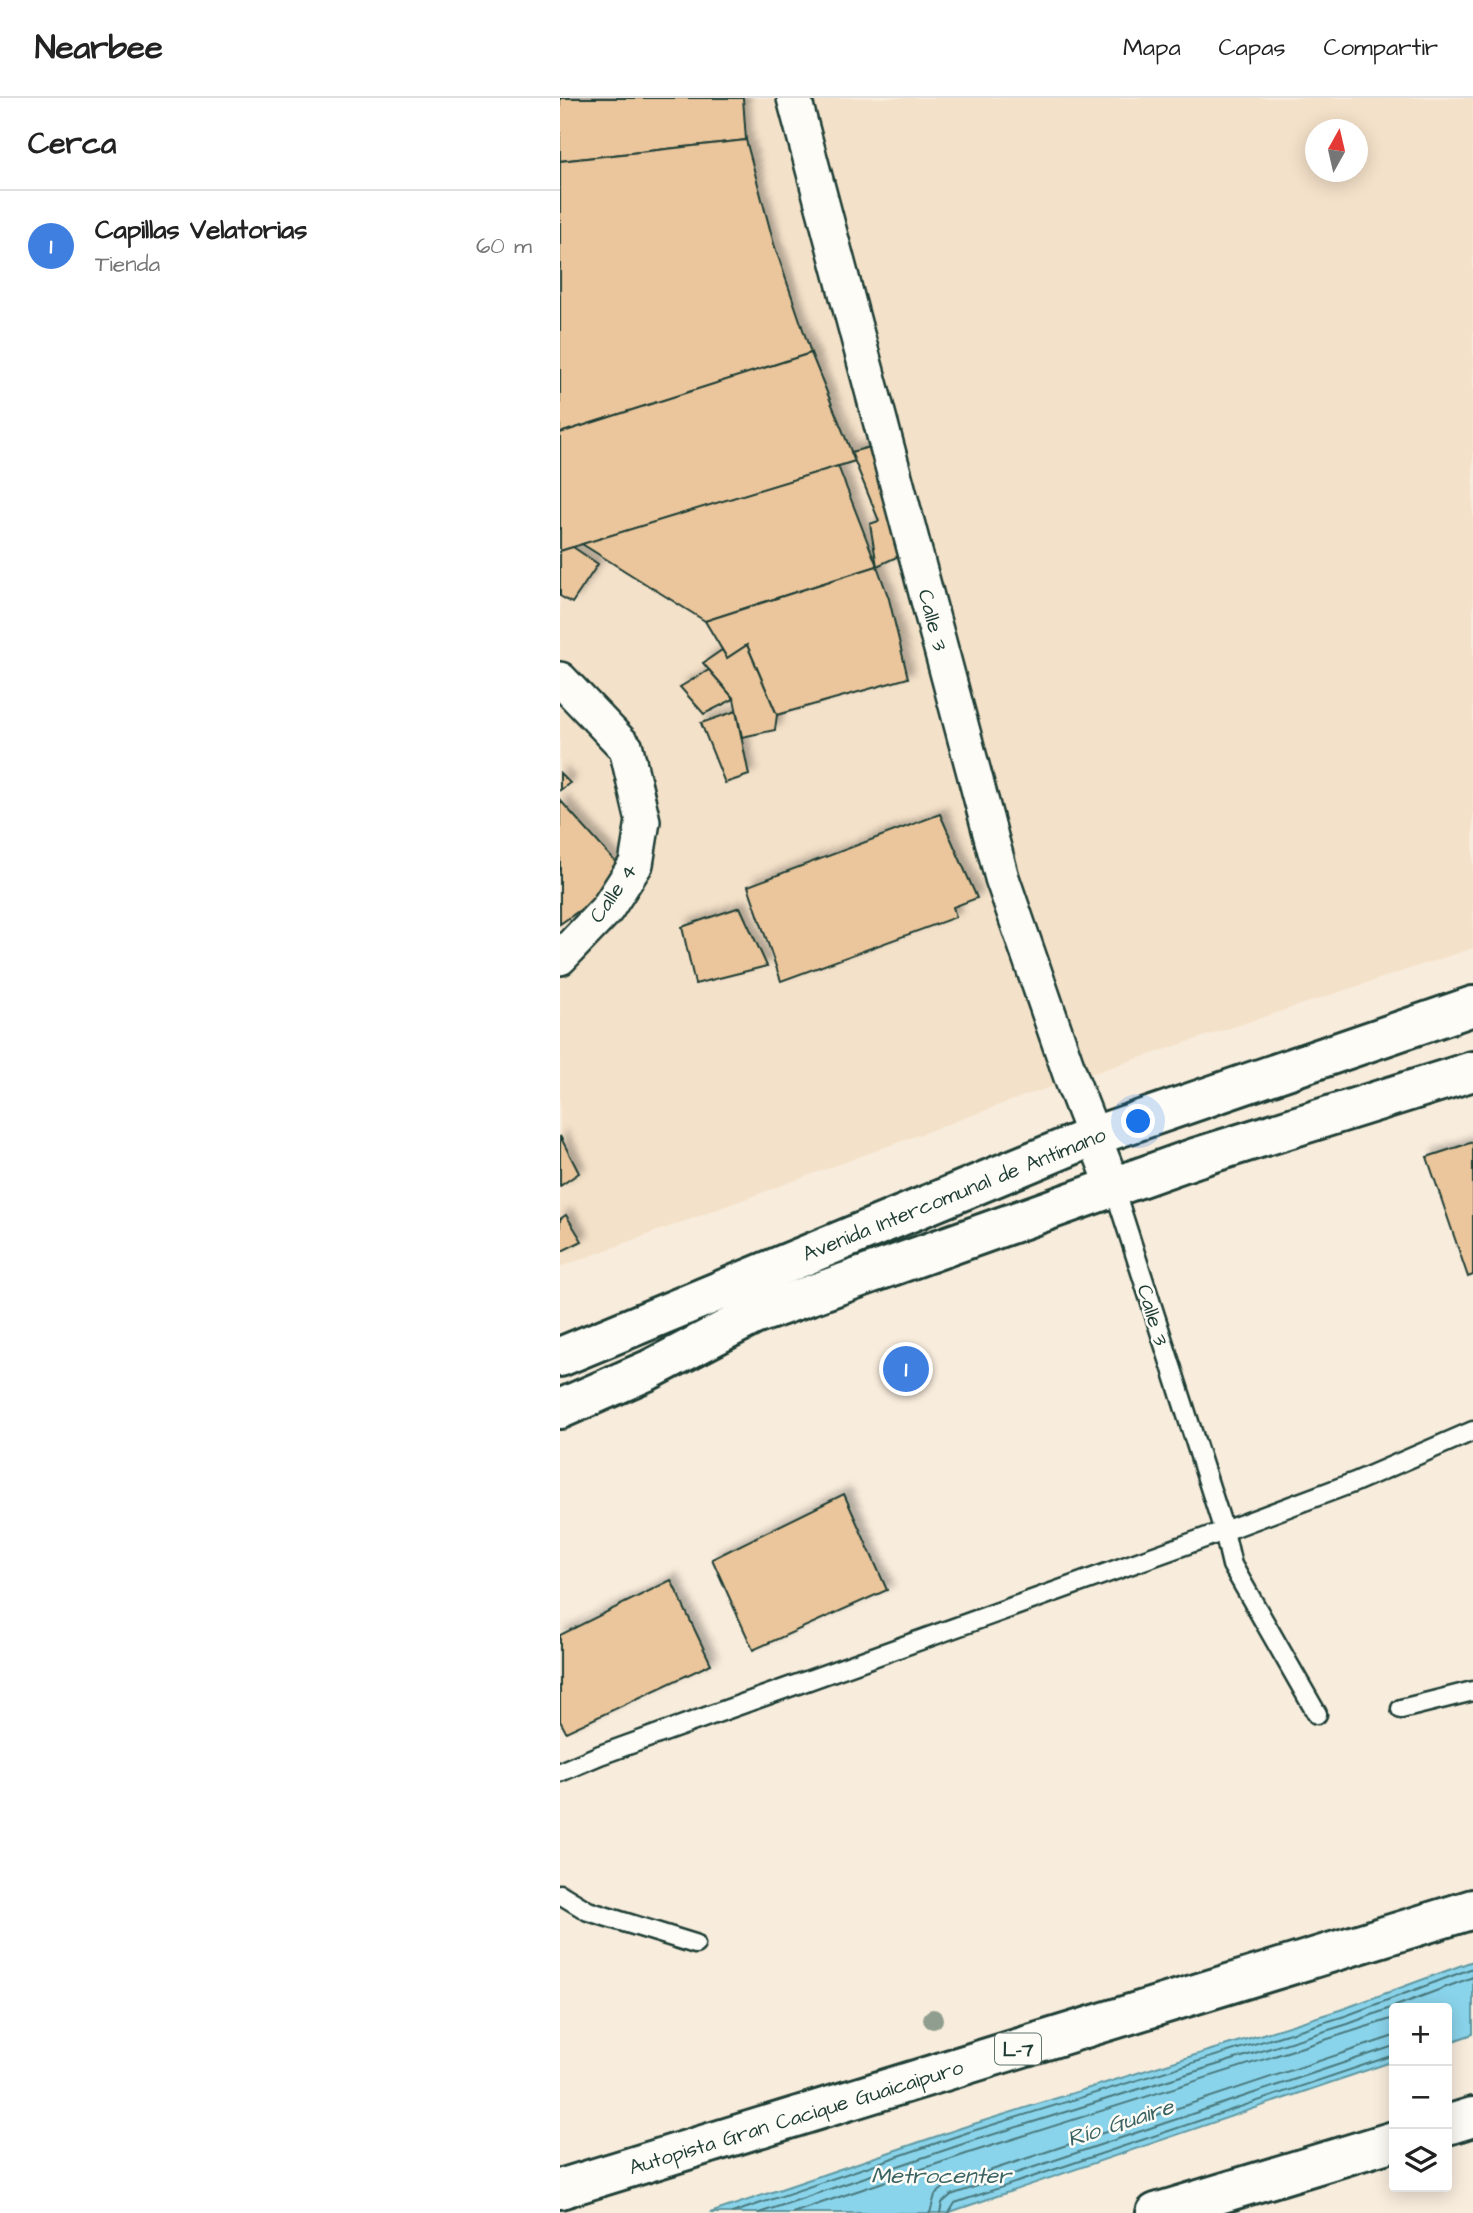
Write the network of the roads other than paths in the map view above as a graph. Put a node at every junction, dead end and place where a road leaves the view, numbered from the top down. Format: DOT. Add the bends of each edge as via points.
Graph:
graph roads {
  1 [pos="794,98"];
  2 [pos="560,679"];
  3 [pos="560,958"];
  4 [pos="1473,1006"];
  5 [pos="1473,1071"];
  6 [pos="1094,1136"];
  7 [pos="1114,1188"];
  8 [pos="560,1357"];
  9 [pos="561,1408"];
  10 [pos="1473,1431"];
  11 [pos="1224,1531"];
  12 [pos="1473,1691"];
  13 [pos="1401,1709"];
  14 [pos="1317,1713"];
  15 [pos="560,1772"];
  16 [pos="560,1894"];
  17 [pos="1473,1909"];
  18 [pos="695,1944"];
  19 [pos="1473,2117"];
  20 [pos="1452,2123"];
  21 [pos="1389,2143"];
  22 [pos="560,2189"];
  23 [pos="1156,2213"];
  1 -- 6 [label="street, Calle 3" via="1002,878"];
  2 -- 3 [label="street, Calle 4" via="626,748 643,821 636,864 607,909"];
  4 -- 6 [label="main road, Avenida Intercomunal de Antímano"];
  5 -- 7 [label="main road, Avenida Intercomunal de Antímano"];
  6 -- 7 [label="street, Calle 3"];
  6 -- 8 [label="main road, Avenida Intercomunal de Antímano"];
  7 -- 9 [label="main road, Avenida Intercomunal de Antímano" via="754,1315 649,1370"];
  7 -- 11 [label="lane, Calle 3"];
  10 -- 11 [label="lane"];
  11 -- 14 [label="lane, Calle 3" via="1232,1565"];
  11 -- 15 [label="lane"];
  12 -- 13 [label="lane"];
  16 -- 18 [label="lane" via="588,1911"];
  17 -- 22 [label="main road, Autopista Gran Cacique Guaicaipuro / L-7"];
  19 -- 20 [label="main road"];
  21 -- 23 [label="main road"];
}
